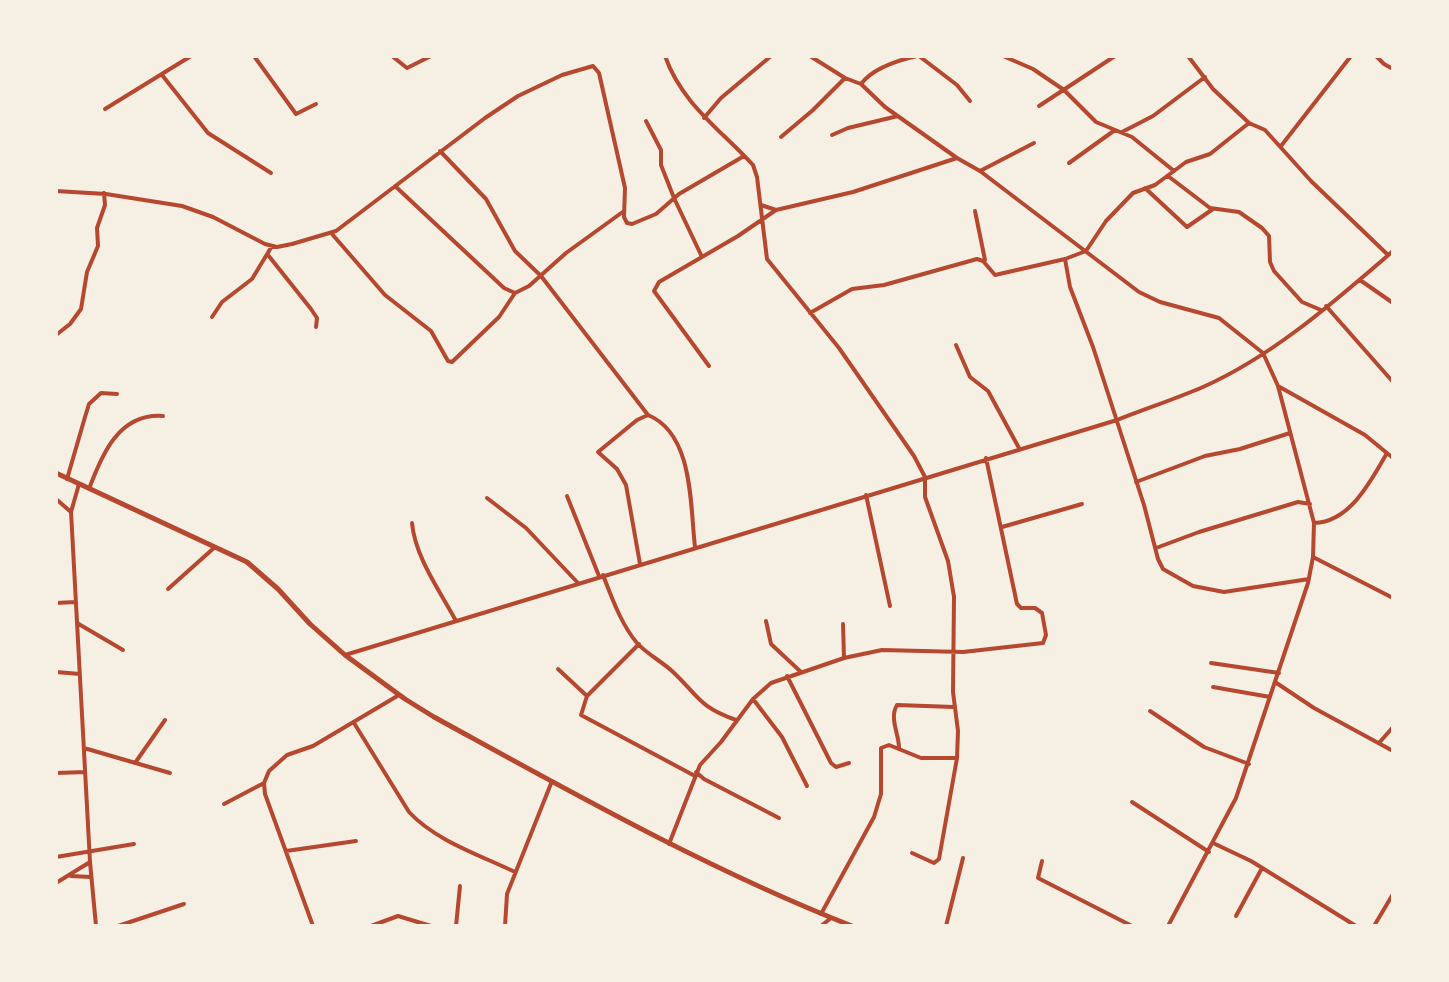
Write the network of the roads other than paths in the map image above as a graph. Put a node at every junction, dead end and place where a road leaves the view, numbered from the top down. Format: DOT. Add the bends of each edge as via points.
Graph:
graph roads {
  1 [pos="191,56"];
  2 [pos="254,56"];
  3 [pos="392,56"];
  4 [pos="431,56"];
  5 [pos="665,56"];
  6 [pos="771,56"];
  7 [pos="810,56"];
  8 [pos="918,56"];
  9 [pos="1003,56"];
  10 [pos="1115,56"];
  11 [pos="1188,56"];
  12 [pos="1351,56"];
  13 [pos="1376,56"];
  14 [pos="1393,69"];
  15 [pos="162,75"];
  16 [pos="1205,77"];
  17 [pos="845,78"];
  18 [pos="861,84"];
  19 [pos="1064,90"];
  20 [pos="970,101"];
  21 [pos="316,104"];
  22 [pos="1039,106"];
  23 [pos="105,109"];
  24 [pos="898,116"];
  25 [pos="704,118"];
  26 [pos="646,121"];
  27 [pos="1249,123"];
  28 [pos="1115,130"];
  29 [pos="1122,132"];
  30 [pos="832,135"];
  31 [pos="781,137"];
  32 [pos="1034,143"];
  33 [pos="1281,146"];
  34 [pos="440,151"];
  35 [pos="745,156"];
  36 [pos="957,158"];
  37 [pos="1069,163"];
  38 [pos="980,171"];
  39 [pos="1174,171"];
  40 [pos="271,173"];
  41 [pos="1168,176"];
  42 [pos="395,186"];
  43 [pos="1145,188"];
  44 [pos="56,191"];
  45 [pos="104,193"];
  46 [pos="674,198"];
  47 [pos="761,205"];
  48 [pos="1213,209"];
  49 [pos="776,210"];
  50 [pos="624,211"];
  51 [pos="975,211"];
  52 [pos="762,220"];
  53 [pos="332,233"];
  54 [pos="272,246"];
  55 [pos="1086,251"];
  56 [pos="1393,251"];
  57 [pos="268,255"];
  58 [pos="1388,255"];
  59 [pos="702,257"];
  60 [pos="1065,259"];
  61 [pos="986,263"];
  62 [pos="541,276"];
  63 [pos="1360,280"];
  64 [pos="515,293"];
  65 [pos="1393,303"];
  66 [pos="1324,308"];
  67 [pos="810,313"];
  68 [pos="212,317"];
  69 [pos="316,327"];
  70 [pos="56,335"];
  71 [pos="956,345"];
  72 [pos="1263,353"];
  73 [pos="709,366"];
  74 [pos="1393,382"];
  75 [pos="1278,386"];
  76 [pos="117,394"];
  77 [pos="648,415"];
  78 [pos="163,416"];
  79 [pos="1117,420"];
  80 [pos="1290,433"];
  81 [pos="1019,448"];
  82 [pos="1387,453"];
  83 [pos="986,458"];
  84 [pos="1393,458"];
  85 [pos="56,473"];
  86 [pos="925,477"];
  87 [pos="67,479"];
  88 [pos="1136,482"];
  89 [pos="79,484"];
  90 [pos="89,489"];
  91 [pos="1307,492"];
  92 [pos="866,495"];
  93 [pos="567,496"];
  94 [pos="487,498"];
  95 [pos="56,499"];
  96 [pos="1298,502"];
  97 [pos="1082,504"];
  98 [pos="1310,504"];
  99 [pos="71,512"];
  100 [pos="412,523"];
  101 [pos="1314,523"];
  102 [pos="1002,527"];
  103 [pos="215,547"];
  104 [pos="695,547"];
  105 [pos="1155,549"];
  106 [pos="1313,557"];
  107 [pos="640,564"];
  108 [pos="601,576"];
  109 [pos="1309,579"];
  110 [pos="578,583"];
  111 [pos="168,589"];
  112 [pos="1393,598"];
  113 [pos="75,602"];
  114 [pos="56,603"];
  115 [pos="890,606"];
  116 [pos="456,621"];
  117 [pos="766,621"];
  118 [pos="77,623"];
  119 [pos="843,624"];
  120 [pos="639,644"];
  121 [pos="123,650"];
  122 [pos="955,651"];
  123 [pos="345,655"];
  124 [pos="844,658"];
  125 [pos="1211,663"];
  126 [pos="558,669"];
  127 [pos="56,672"];
  128 [pos="801,672"];
  129 [pos="1279,673"];
  130 [pos="80,674"];
  131 [pos="787,676"];
  132 [pos="1275,682"];
  133 [pos="1213,687"];
  134 [pos="399,695"];
  135 [pos="587,696"];
  136 [pos="1270,697"];
  137 [pos="753,699"];
  138 [pos="954,707"];
  139 [pos="1150,711"];
  140 [pos="165,720"];
  141 [pos="736,720"];
  142 [pos="354,723"];
  143 [pos="1393,727"];
  144 [pos="1379,743"];
  145 [pos="84,748"];
  146 [pos="899,748"];
  147 [pos="1393,751"];
  148 [pos="957,758"];
  149 [pos="135,763"];
  150 [pos="849,763"];
  151 [pos="1249,764"];
  152 [pos="85,772"];
  153 [pos="56,773"];
  154 [pos="170,773"];
  155 [pos="695,776"];
  156 [pos="552,781"];
  157 [pos="264,783"];
  158 [pos="807,786"];
  159 [pos="1132,802"];
  160 [pos="224,804"];
  161 [pos="779,818"];
  162 [pos="356,841"];
  163 [pos="1213,843"];
  164 [pos="134,844"];
  165 [pos="669,844"];
  166 [pos="89,851"];
  167 [pos="286,851"];
  168 [pos="1209,852"];
  169 [pos="912,853"];
  170 [pos="56,857"];
  171 [pos="963,858"];
  172 [pos="1042,861"];
  173 [pos="90,862"];
  174 [pos="1262,868"];
  175 [pos="515,872"];
  176 [pos="71,876"];
  177 [pos="91,877"];
  178 [pos="56,883"];
  179 [pos="460,886"];
  180 [pos="1393,894"];
  181 [pos="184,904"];
  182 [pos="821,914"];
  183 [pos="1236,916"];
  184 [pos="831,918"];
  185 [pos="96,926"];
  186 [pos="118,926"];
  187 [pos="313,926"];
  188 [pos="371,926"];
  189 [pos="431,926"];
  190 [pos="456,926"];
  191 [pos="505,926"];
  192 [pos="821,926"];
  193 [pos="852,926"];
  194 [pos="946,926"];
  195 [pos="1132,926"];
  196 [pos="1168,926"];
  197 [pos="1356,926"];
  198 [pos="1374,926"];
  1 -- 15 [label="street"];
  2 -- 21 [label="street" via="296,114"];
  3 -- 4 [label="street" via="407,68"];
  5 -- 25 [label="street" via="677,84"];
  6 -- 25 [label="street"];
  7 -- 17 [label="street"];
  8 -- 18 [label="street" via="867,76"];
  8 -- 20 [label="street"];
  9 -- 19 [label="street"];
  10 -- 19 [label="street"];
  11 -- 16 [label="street"];
  12 -- 33 [label="street"];
  13 -- 14 [label="street"];
  15 -- 23 [label="street"];
  15 -- 40 [label="street" via="208,133"];
  16 -- 27 [label="street"];
  16 -- 29 [label="street"];
  17 -- 18 [label="street"];
  17 -- 31 [label="street"];
  18 -- 24 [label="street"];
  19 -- 22 [label="street"];
  19 -- 28 [label="street" via="1096,122"];
  24 -- 30 [label="street"];
  24 -- 36 [label="street"];
  25 -- 35 [label="street"];
  26 -- 46 [label="street" via="659,144"];
  27 -- 33 [label="street"];
  27 -- 39 [label="street" via="1210,154"];
  28 -- 29 [label="street"];
  28 -- 37 [label="street"];
  29 -- 39 [label="street"];
  32 -- 38 [label="street"];
  33 -- 58 [label="street"];
  34 -- 42 [label="street"];
  34 -- 50 [label="street" via="532,88 595,67 625,188"];
  34 -- 62 [label="street" via="486,199 515,251"];
  35 -- 46 [label="street"];
  35 -- 47 [label="street" via="757,177"];
  36 -- 38 [label="street"];
  36 -- 49 [label="street"];
  38 -- 55 [label="street"];
  39 -- 41 [label="street"];
  41 -- 43 [label="street"];
  41 -- 48 [label="street"];
  42 -- 53 [label="street"];
  42 -- 64 [label="street"];
  43 -- 48 [label="street" via="1187,227"];
  43 -- 55 [label="street" via="1121,203"];
  44 -- 45 [label="street"];
  45 -- 54 [label="street" via="191,208"];
  45 -- 70 [label="street" via="98,246 81,309"];
  46 -- 50 [label="street" via="656,214 632,224"];
  46 -- 59 [label="street"];
  47 -- 49 [label="street"];
  47 -- 52 [label="street"];
  48 -- 66 [label="street" via="1239,212 1262,228 1269,236 1274,271 1302,302"];
  49 -- 52 [label="street"];
  50 -- 62 [label="street"];
  51 -- 61 [label="street"];
  52 -- 59 [label="street"];
  52 -- 67 [label="street" via="767,259"];
  53 -- 54 [label="street"];
  53 -- 64 [label="street" via="385,295 431,331 450,362 499,317"];
  54 -- 57 [label="street"];
  55 -- 60 [label="street"];
  55 -- 72 [label="street" via="1139,292 1219,318"];
  56 -- 58 [label="street"];
  57 -- 68 [label="street" via="252,279"];
  57 -- 69 [label="street" via="311,309"];
  58 -- 63 [label="street"];
  59 -- 73 [label="street" via="659,282 654,291"];
  60 -- 61 [label="street" via="995,275"];
  60 -- 79 [label="street"];
  61 -- 67 [label="street" via="977,259 852,289"];
  62 -- 64 [label="street"];
  62 -- 77 [label="street"];
  63 -- 65 [label="street"];
  63 -- 66 [label="street"];
  66 -- 72 [label="street"];
  66 -- 74 [label="street"];
  67 -- 86 [label="street" via="895,427"];
  71 -- 81 [label="street" via="970,377 988,391"];
  72 -- 75 [label="street"];
  72 -- 79 [label="street" via="1204,386"];
  75 -- 80 [label="street"];
  75 -- 82 [label="street"];
  76 -- 87 [label="street" via="101,393 89,404"];
  77 -- 104 [label="street" via="663,424 678,445"];
  77 -- 107 [label="street" via="598,451 626,485"];
  78 -- 90 [label="street" via="137,420 119,432 100,459"];
  79 -- 81 [label="street"];
  79 -- 88 [label="street"];
  80 -- 88 [label="street"];
  80 -- 91 [label="street"];
  81 -- 83 [label="street"];
  82 -- 84 [label="street"];
  82 -- 101 [label="street" via="1350,505 1331,520"];
  83 -- 86 [label="street"];
  83 -- 102 [label="street"];
  85 -- 87 [label="street"];
  86 -- 92 [label="street"];
  86 -- 122 [label="street" via="925,497 952,577"];
  87 -- 89 [label="street"];
  88 -- 105 [label="street"];
  89 -- 90 [label="street"];
  89 -- 99 [label="street"];
  90 -- 103 [label="street"];
  91 -- 96 [label="street"];
  91 -- 98 [label="street"];
  92 -- 104 [label="street"];
  92 -- 115 [label="street"];
  93 -- 108 [label="street"];
  94 -- 110 [label="street" via="526,528"];
  95 -- 99 [label="street"];
  96 -- 98 [label="street"];
  96 -- 105 [label="street"];
  97 -- 102 [label="street"];
  98 -- 101 [label="street"];
  99 -- 113 [label="street"];
  100 -- 116 [label="street" via="420,552"];
  101 -- 106 [label="street"];
  102 -- 122 [label="street" via="1017,604 1042,613 1046,640 1038,645"];
  103 -- 111 [label="street"];
  103 -- 123 [label="street" via="262,574"];
  104 -- 107 [label="street"];
  105 -- 109 [label="street" via="1163,569 1214,591"];
  106 -- 109 [label="street"];
  106 -- 112 [label="street"];
  107 -- 108 [label="street"];
  108 -- 110 [label="street"];
  108 -- 120 [label="street"];
  109 -- 129 [label="street"];
  110 -- 116 [label="street"];
  113 -- 114 [label="street"];
  113 -- 118 [label="street"];
  116 -- 123 [label="street"];
  117 -- 128 [label="street" via="771,644"];
  118 -- 121 [label="street"];
  118 -- 130 [label="street"];
  119 -- 124 [label="street"];
  120 -- 135 [label="street"];
  120 -- 141 [label="street" via="697,699"];
  122 -- 124 [label="street" via="882,650"];
  122 -- 138 [label="street"];
  123 -- 134 [label="street"];
  124 -- 128 [label="street"];
  125 -- 129 [label="street"];
  126 -- 135 [label="street"];
  127 -- 130 [label="street"];
  128 -- 131 [label="street"];
  129 -- 132 [label="street"];
  130 -- 145 [label="street"];
  131 -- 137 [label="street"];
  131 -- 150 [label="street" via="831,763"];
  132 -- 136 [label="street"];
  132 -- 144 [label="street"];
  133 -- 136 [label="street"];
  134 -- 142 [label="street"];
  134 -- 156 [label="street"];
  135 -- 155 [label="street" via="581,715"];
  136 -- 151 [label="street"];
  137 -- 141 [label="street"];
  137 -- 158 [label="street" via="782,737"];
  138 -- 146 [label="street" via="897,705 893,717"];
  138 -- 148 [label="street"];
  139 -- 151 [label="street" via="1204,747"];
  140 -- 149 [label="street"];
  141 -- 155 [label="street"];
  142 -- 157 [label="street" via="287,755"];
  142 -- 175 [label="street" via="417,821"];
  143 -- 144 [label="street"];
  144 -- 147 [label="street"];
  145 -- 149 [label="street"];
  145 -- 152 [label="street"];
  146 -- 148 [label="street" via="921,758"];
  146 -- 182 [label="street" via="881,748 881,794 874,817"];
  148 -- 169 [label="street" via="939,859 931,862"];
  149 -- 154 [label="street"];
  151 -- 163 [label="street"];
  152 -- 153 [label="street"];
  152 -- 166 [label="street"];
  155 -- 161 [label="street"];
  155 -- 165 [label="street"];
  156 -- 165 [label="street"];
  156 -- 175 [label="street"];
  157 -- 160 [label="street"];
  157 -- 167 [label="street"];
  159 -- 168 [label="street"];
  162 -- 167 [label="street"];
  163 -- 168 [label="street"];
  163 -- 174 [label="street"];
  164 -- 166 [label="street"];
  165 -- 182 [label="street"];
  166 -- 170 [label="street"];
  166 -- 173 [label="street"];
  167 -- 187 [label="street"];
  168 -- 196 [label="street"];
  171 -- 194 [label="street"];
  172 -- 195 [label="street" via="1038,878"];
  173 -- 176 [label="street"];
  173 -- 177 [label="street"];
  174 -- 183 [label="street"];
  174 -- 197 [label="street"];
  175 -- 191 [label="street" via="505,902"];
  176 -- 177 [label="street"];
  176 -- 178 [label="street"];
  177 -- 185 [label="street"];
  179 -- 190 [label="street"];
  180 -- 198 [label="street"];
  181 -- 186 [label="street"];
  182 -- 184 [label="street"];
  184 -- 192 [label="street"];
  184 -- 193 [label="street"];
  188 -- 189 [label="street" via="398,916"];
}
